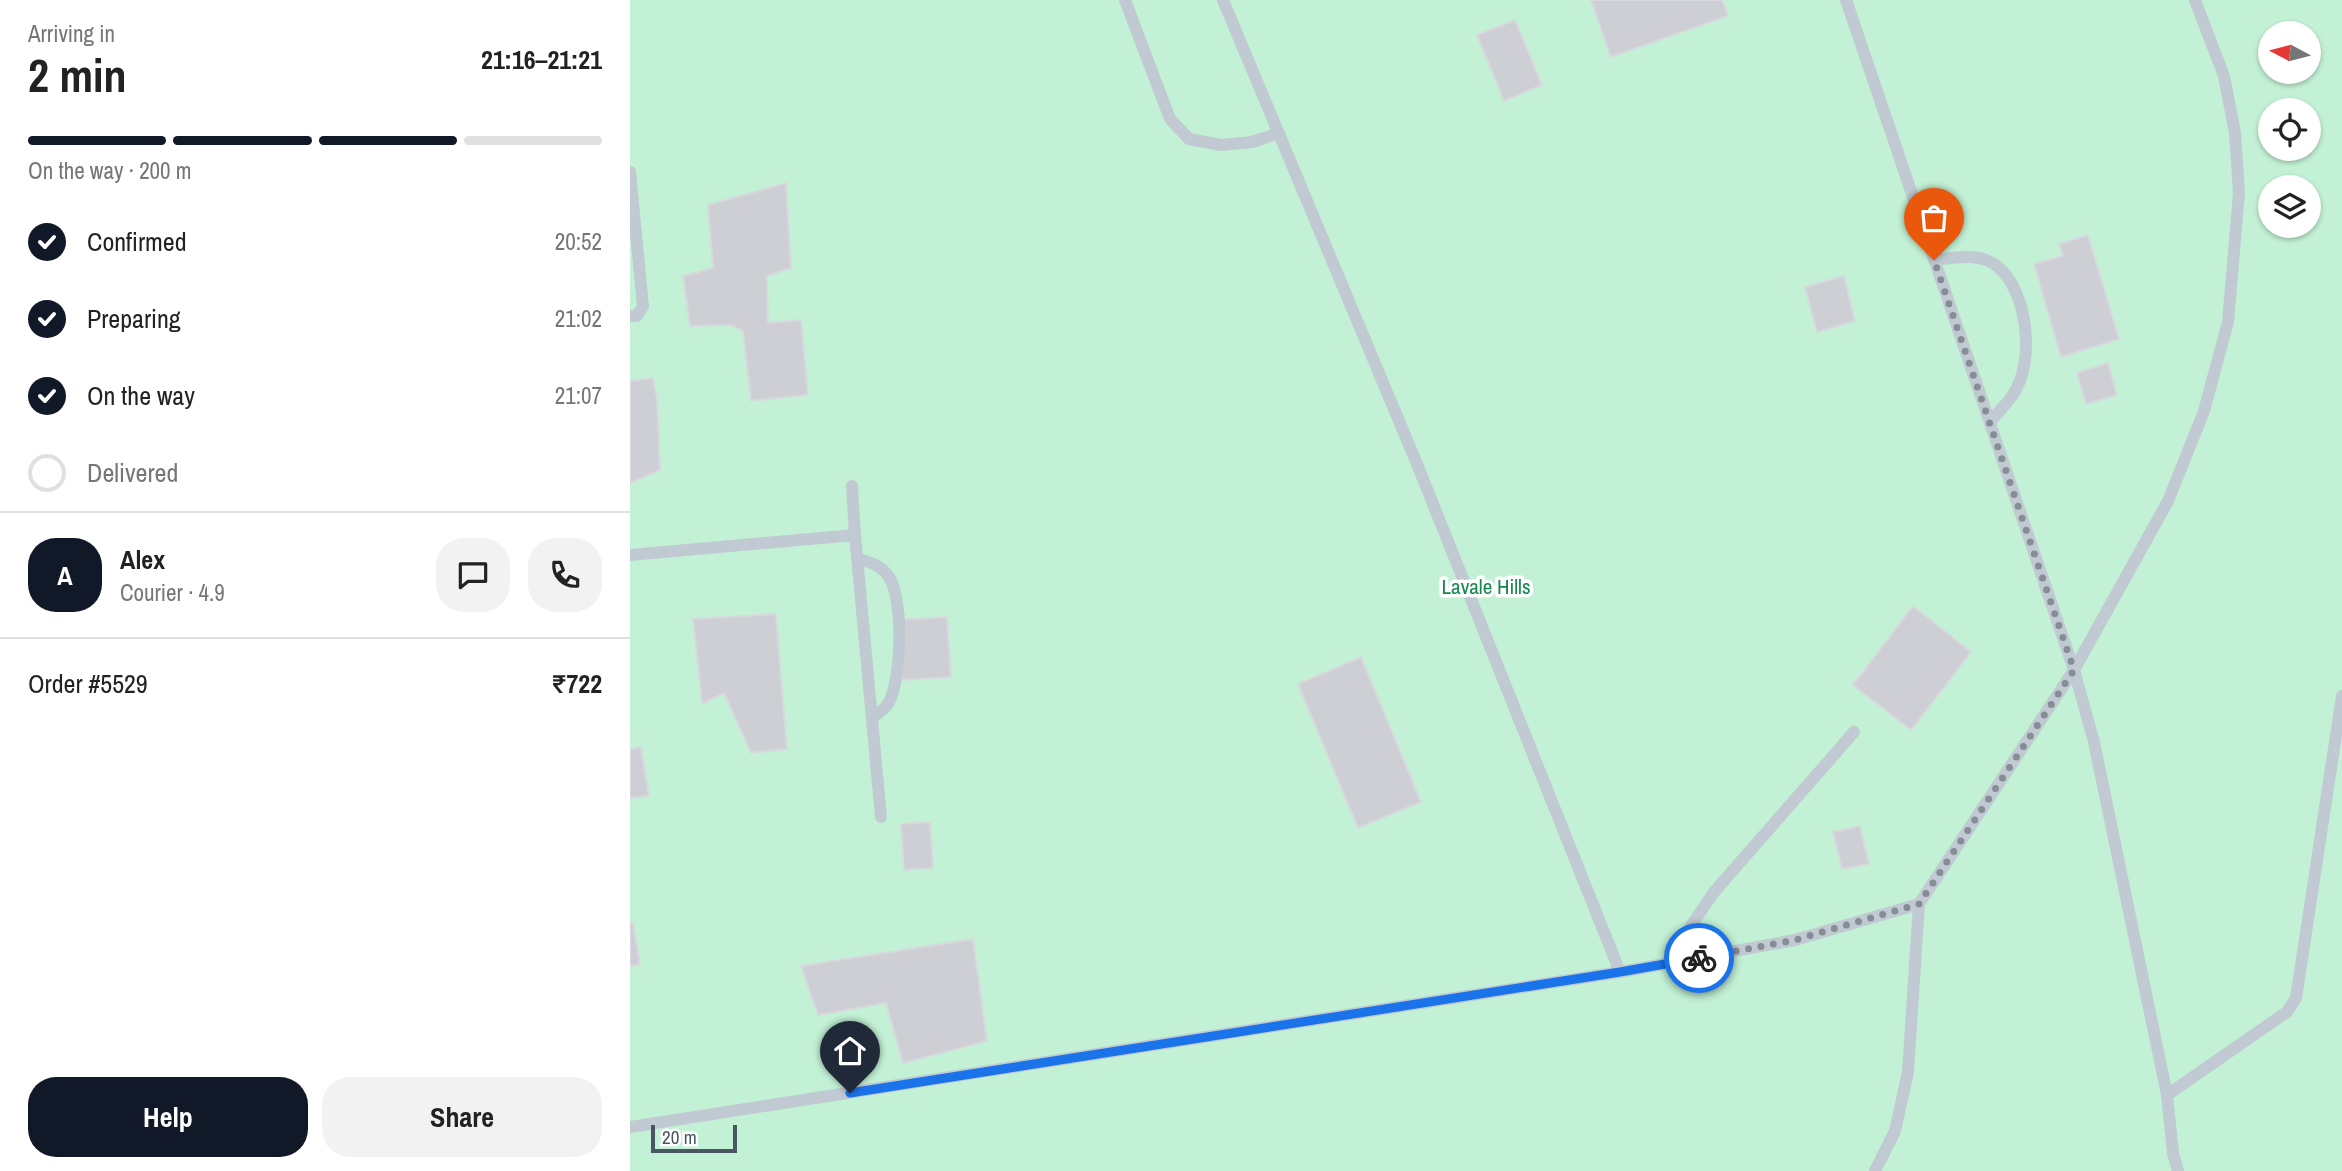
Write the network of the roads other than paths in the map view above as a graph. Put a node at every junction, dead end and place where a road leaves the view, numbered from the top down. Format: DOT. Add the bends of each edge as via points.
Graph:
graph roads {
  1 [pos="1125,0"];
  2 [pos="1223,0"];
  3 [pos="1846,0"];
  4 [pos="2194,0"];
  5 [pos="1279,133"];
  6 [pos="630,172"];
  7 [pos="1934,260"];
  8 [pos="630,316"];
  9 [pos="1990,422"];
  10 [pos="852,486"];
  11 [pos="855,535"];
  12 [pos="630,555"];
  13 [pos="858,559"];
  14 [pos="2074,670"];
  15 [pos="2342,696"];
  16 [pos="872,718"];
  17 [pos="1854,732"];
  18 [pos="881,817"];
  19 [pos="1919,904"];
  20 [pos="1681,961"];
  21 [pos="1620,972"];
  22 [pos="2167,1094"];
  23 [pos="630,1127"];
  24 [pos="1875,1171"];
  25 [pos="2178,1171"];
  1 -- 5 [label="lane" via="1170,120 1189,139 1221,145"];
  2 -- 5 [label="lane"];
  3 -- 7 [label="lane"];
  4 -- 14 [label="lane" via="2224,76 2235,133 2239,193 2228,322 2204,411 2168,502"];
  5 -- 21 [label="lane"];
  6 -- 8 [label="lane" via="643,306 636,316"];
  7 -- 9 [label="lane"];
  7 -- 9 [label="lane" via="1969,256 1997,265 2015,288 2024,313 2026,355 2015,391"];
  9 -- 14 [label="lane"];
  10 -- 11 [label="lane"];
  11 -- 12 [label="lane"];
  11 -- 13 [label="lane"];
  13 -- 16 [label="lane"];
  13 -- 16 [label="lane" via="888,575 900,613 897,677 888,705"];
  14 -- 19 [label="lane"];
  14 -- 22 [label="lane" via="2094,742"];
  15 -- 22 [label="lane" via="2296,998 2287,1012"];
  16 -- 18 [label="lane"];
  17 -- 20 [label="lane" via="1713,892 1689,929"];
  19 -- 20 [label="lane" via="1795,940"];
  19 -- 24 [label="lane" via="1908,1072 1895,1131"];
  20 -- 21 [label="lane"];
  21 -- 23 [label="lane"];
  22 -- 25 [label="lane"];
}
